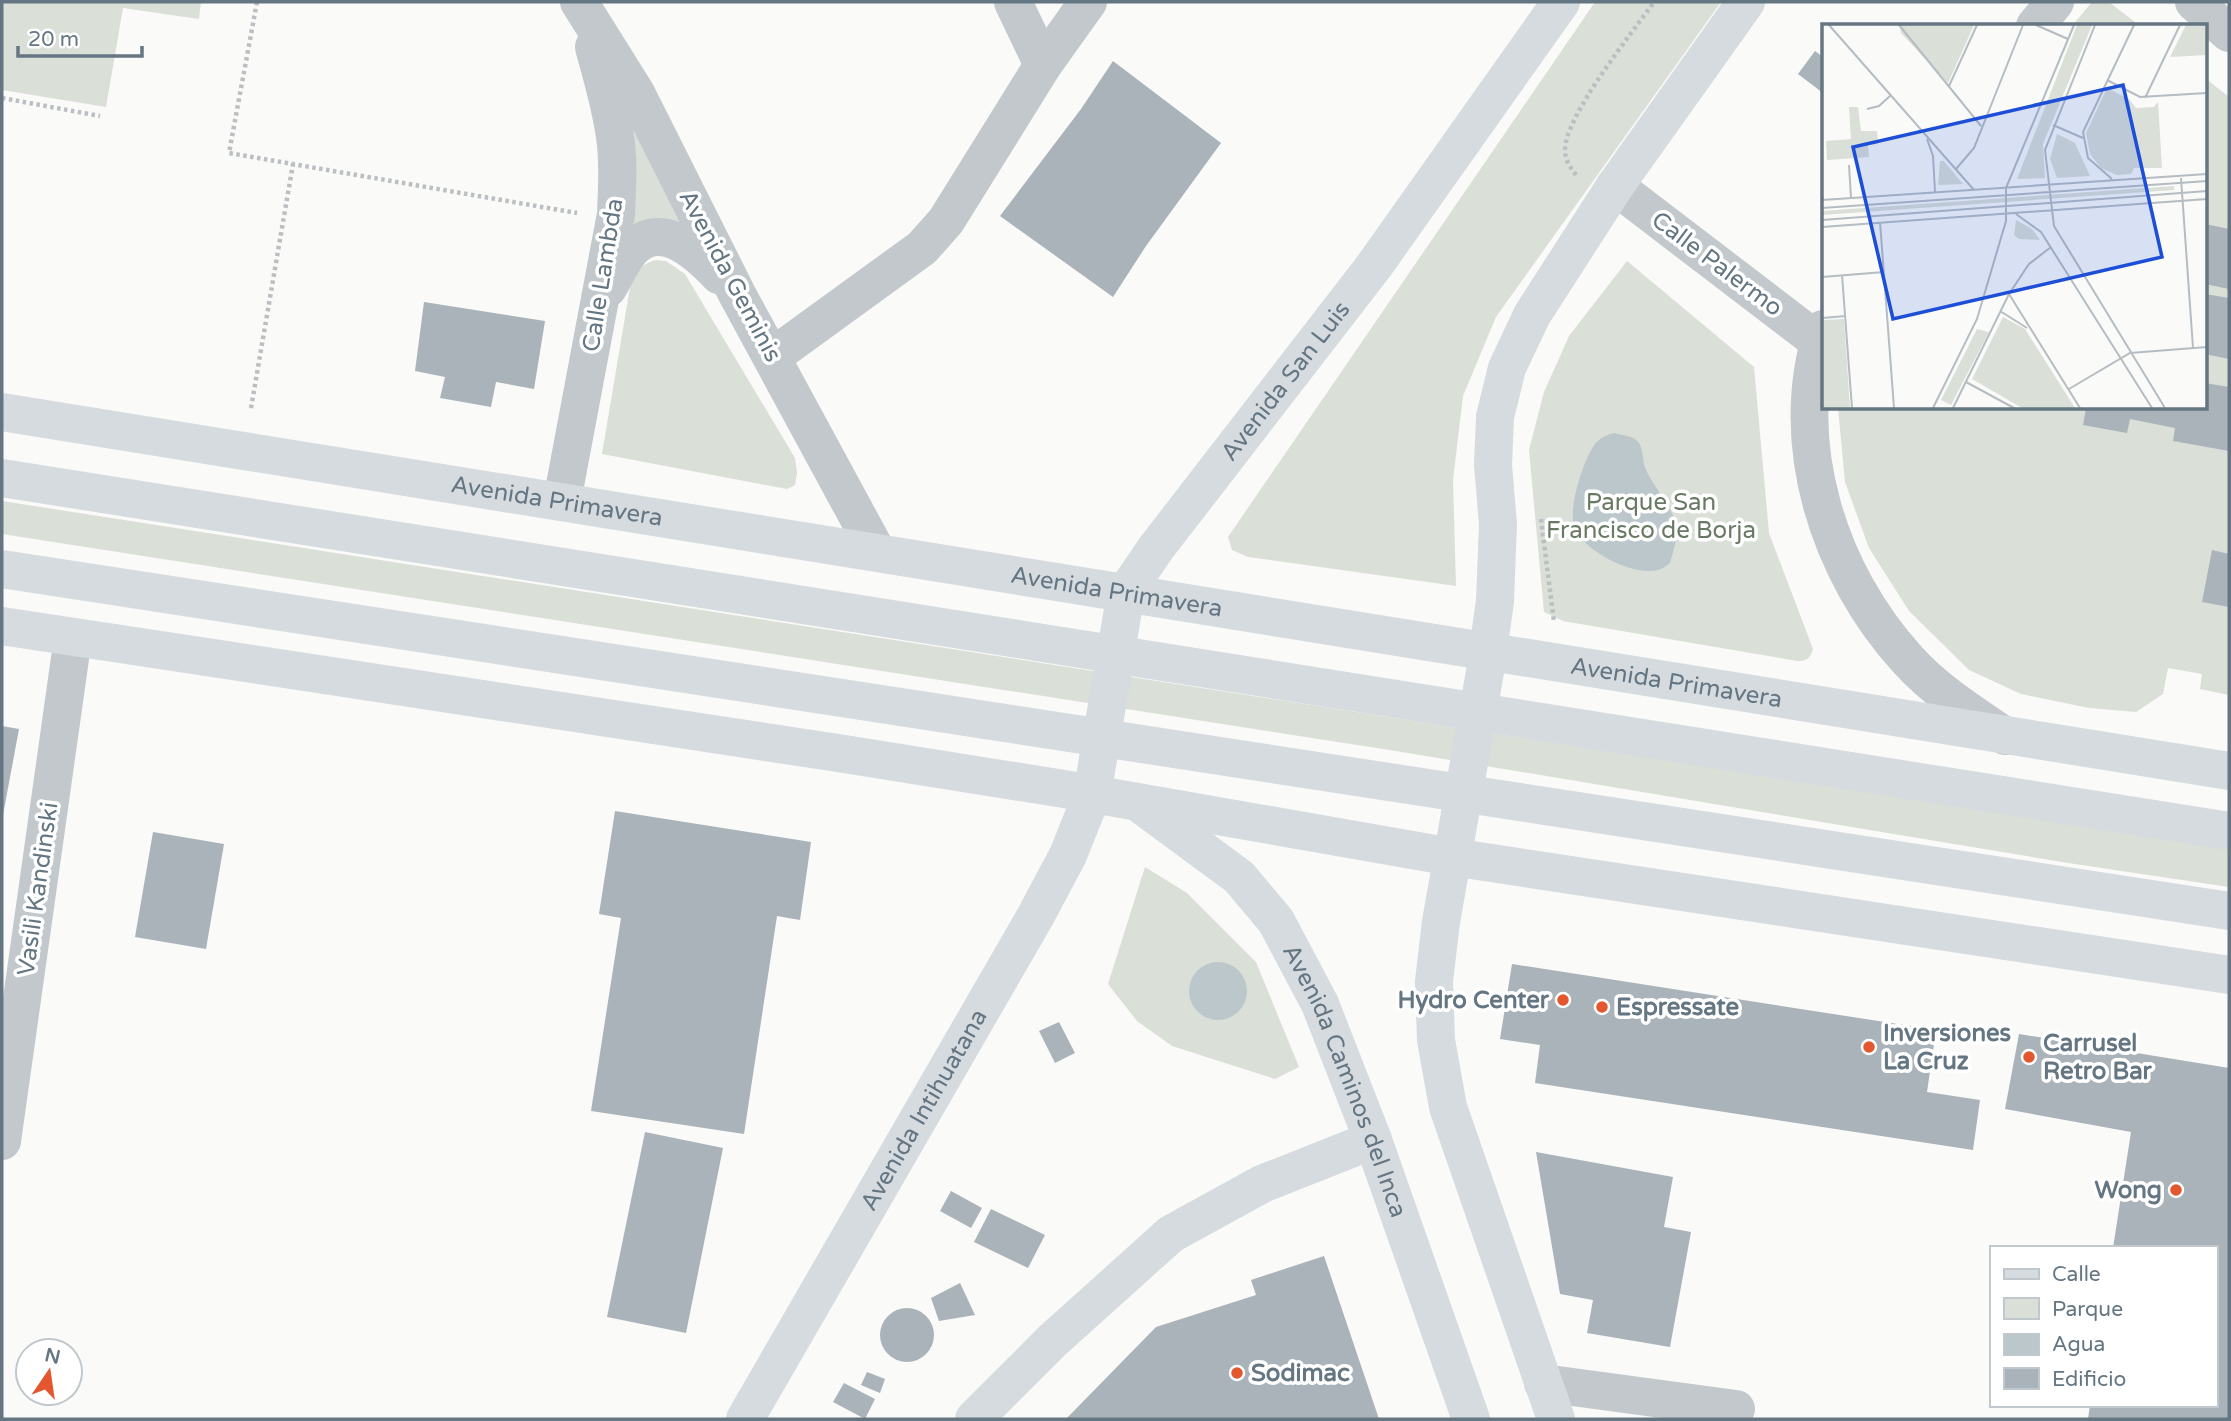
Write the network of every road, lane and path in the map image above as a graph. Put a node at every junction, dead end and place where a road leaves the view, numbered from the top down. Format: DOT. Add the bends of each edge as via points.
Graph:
graph roads {
  1 [pos="257,2"];
  2 [pos="1013,2"];
  3 [pos="1088,2"];
  4 [pos="1561,2"];
  5 [pos="1746,2"];
  6 [pos="2055,2"];
  7 [pos="2194,2"];
  8 [pos="581,5"];
  9 [pos="2037,24"];
  10 [pos="2229,33"];
  11 [pos="1043,65"];
  12 [pos="2,98"];
  13 [pos="100,116"];
  14 [pos="293,164"];
  15 [pos="1615,186"];
  16 [pos="616,214"];
  17 [pos="737,294"];
  18 [pos="599,302"];
  19 [pos="1821,335"];
  20 [pos="772,356"];
  21 [pos="251,408"];
  22 [pos="2,412"];
  23 [pos="2,478"];
  24 [pos="562,501"];
  25 [pos="877,552"];
  26 [pos="2,569"];
  27 [pos="1124,603"];
  28 [pos="2,626"];
  29 [pos="73,637"];
  30 [pos="1486,662"];
  31 [pos="2005,736"];
  32 [pos="2229,772"];
  33 [pos="1094,785"];
  34 [pos="1136,801"];
  35 [pos="2229,831"];
  36 [pos="1454,847"];
  37 [pos="2229,911"];
  38 [pos="2229,975"];
  39 [pos="10,1033"];
  40 [pos="1373,1140"];
  41 [pos="2,1141"];
  42 [pos="1543,1383"];
  43 [pos="1736,1409"];
  44 [pos="745,1419"];
  45 [pos="974,1419"];
  46 [pos="1471,1419"];
  47 [pos="1556,1419"];
  1 -- 14 [label="path" via="229,153"];
  2 -- 11 [label="street"];
  3 -- 11 [label="street"];
  4 -- 27 [label="main road, Avenida San Luis" via="1374,266 1157,548"];
  5 -- 15 [label="main road"];
  6 -- 9 [label="street"];
  7 -- 10 [label="street"];
  8 -- 16 [label="street, Calle Lambda" via="615,138"];
  8 -- 17 [label="street, Avenida Geminis" via="636,93"];
  11 -- 20 [label="street" via="946,221 922,248"];
  12 -- 13 [label="path"];
  14 -- 16 [label="path" via="572,213"];
  14 -- 21 [label="path"];
  15 -- 19 [label="street, Calle Palermo"];
  15 -- 30 [label="main road" via="1532,315 1507,368 1495,416 1498,524 1495,601"];
  16 -- 18 [label="street, Calle Lambda"];
  17 -- 18 [label="street" via="693,250 664,237 643,241 630,251"];
  17 -- 20 [label="street, Avenida Geminis"];
  18 -- 24 [label="street, Calle Lambda"];
  19 -- 31 [label="street" via="1811,396 1812,454 1823,511 1843,565 1872,615 1908,660 1951,700"];
  20 -- 25 [label="street, Avenida Geminis"];
  22 -- 24 [label="main road, Avenida Primavera"];
  23 -- 35 [label="main road"];
  24 -- 25 [label="main road, Avenida Primavera"];
  25 -- 27 [label="main road, Avenida Primavera"];
  26 -- 37 [label="main road"];
  27 -- 30 [label="main road, Avenida Primavera"];
  27 -- 33 [label="main road, Avenida San Luis"];
  28 -- 29 [label="main road"];
  29 -- 33 [label="main road" via="838,753"];
  29 -- 39 [label="street, Vasili Kandinski"];
  30 -- 31 [label="main road, Avenida Primavera"];
  30 -- 36 [label="main road"];
  31 -- 32 [label="main road, Avenida Primavera"];
  33 -- 34 [label="main road"];
  33 -- 44 [label="main road, Avenida Intihuatana" via="1068,855 1035,917"];
  34 -- 36 [label="main road"];
  34 -- 40 [label="main road, Avenida Caminos del Inca" via="1239,877 1276,921 1320,1004"];
  36 -- 38 [label="main road"];
  36 -- 42 [label="main road" via="1434,981 1436,1040 1448,1107"];
  39 -- 41 [label="street, Vasili Kandinski"];
  40 -- 45 [label="main road" via="1262,1184 1171,1234 1052,1340"];
  40 -- 46 [label="main road, Avenida Caminos del Inca"];
  42 -- 43 [label="street"];
  42 -- 47 [label="main road"];
}
